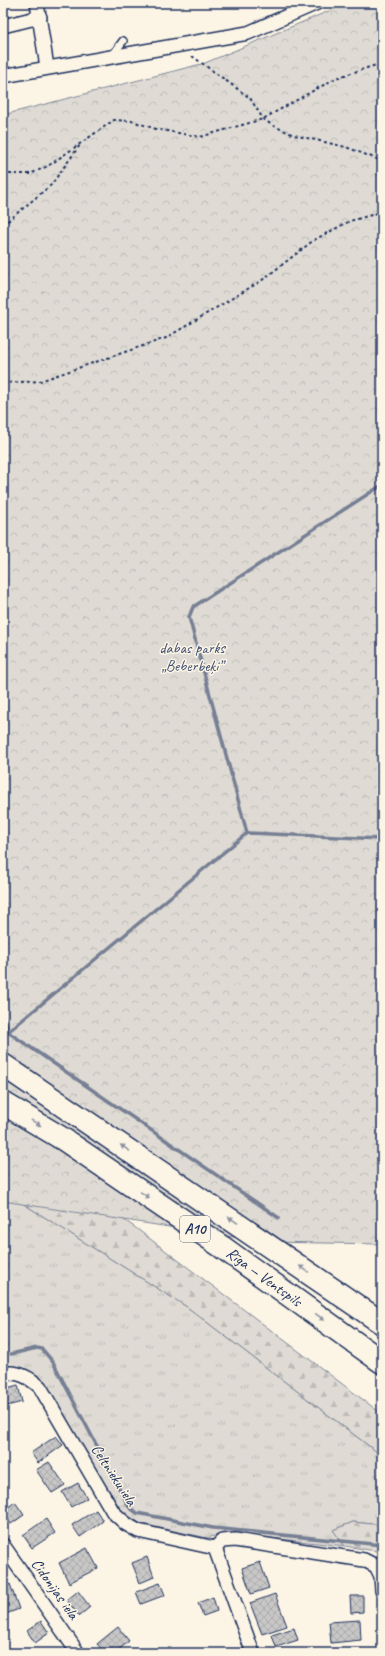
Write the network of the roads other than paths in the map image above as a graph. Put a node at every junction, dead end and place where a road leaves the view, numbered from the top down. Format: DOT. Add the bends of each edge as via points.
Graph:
graph roads {
  1 [pos="38,3"];
  2 [pos="317,3"];
  3 [pos="303,6"];
  4 [pos="40,17"];
  5 [pos="3,26"];
  6 [pos="123,41"];
  7 [pos="112,56"];
  8 [pos="47,67"];
  9 [pos="3,76"];
  10 [pos="3,1065"];
  11 [pos="3,1103"];
  12 [pos="382,1323"];
  13 [pos="382,1362"];
  14 [pos="3,1374"];
  15 [pos="3,1545"];
  16 [pos="216,1548"];
  17 [pos="382,1591"];
  18 [pos="78,1653"];
  19 [pos="253,1653"];
  1 -- 4 [label="street"];
  2 -- 3 [label="street"];
  3 -- 7 [label="street" via="248,34"];
  4 -- 5 [label="street"];
  4 -- 8 [label="street"];
  6 -- 7 [label="lane"];
  7 -- 8 [label="street"];
  8 -- 9 [label="street"];
  12 -- 10 [label="highway, Rīga — Ventspils / A10, one-way"];
  11 -- 13 [label="highway, Rīga — Ventspils / A10, one-way" via="63,1139 222,1247"];
  14 -- 16 [label="street, Celtnieku iela" via="17,1373 28,1376 40,1387 113,1512 126,1524 138,1530"];
  15 -- 18 [label="street, Cidonijas iela"];
  16 -- 17 [label="street" via="222,1540 235,1540 364,1560 376,1566 382,1576"];
  16 -- 19 [label="street"];
}
